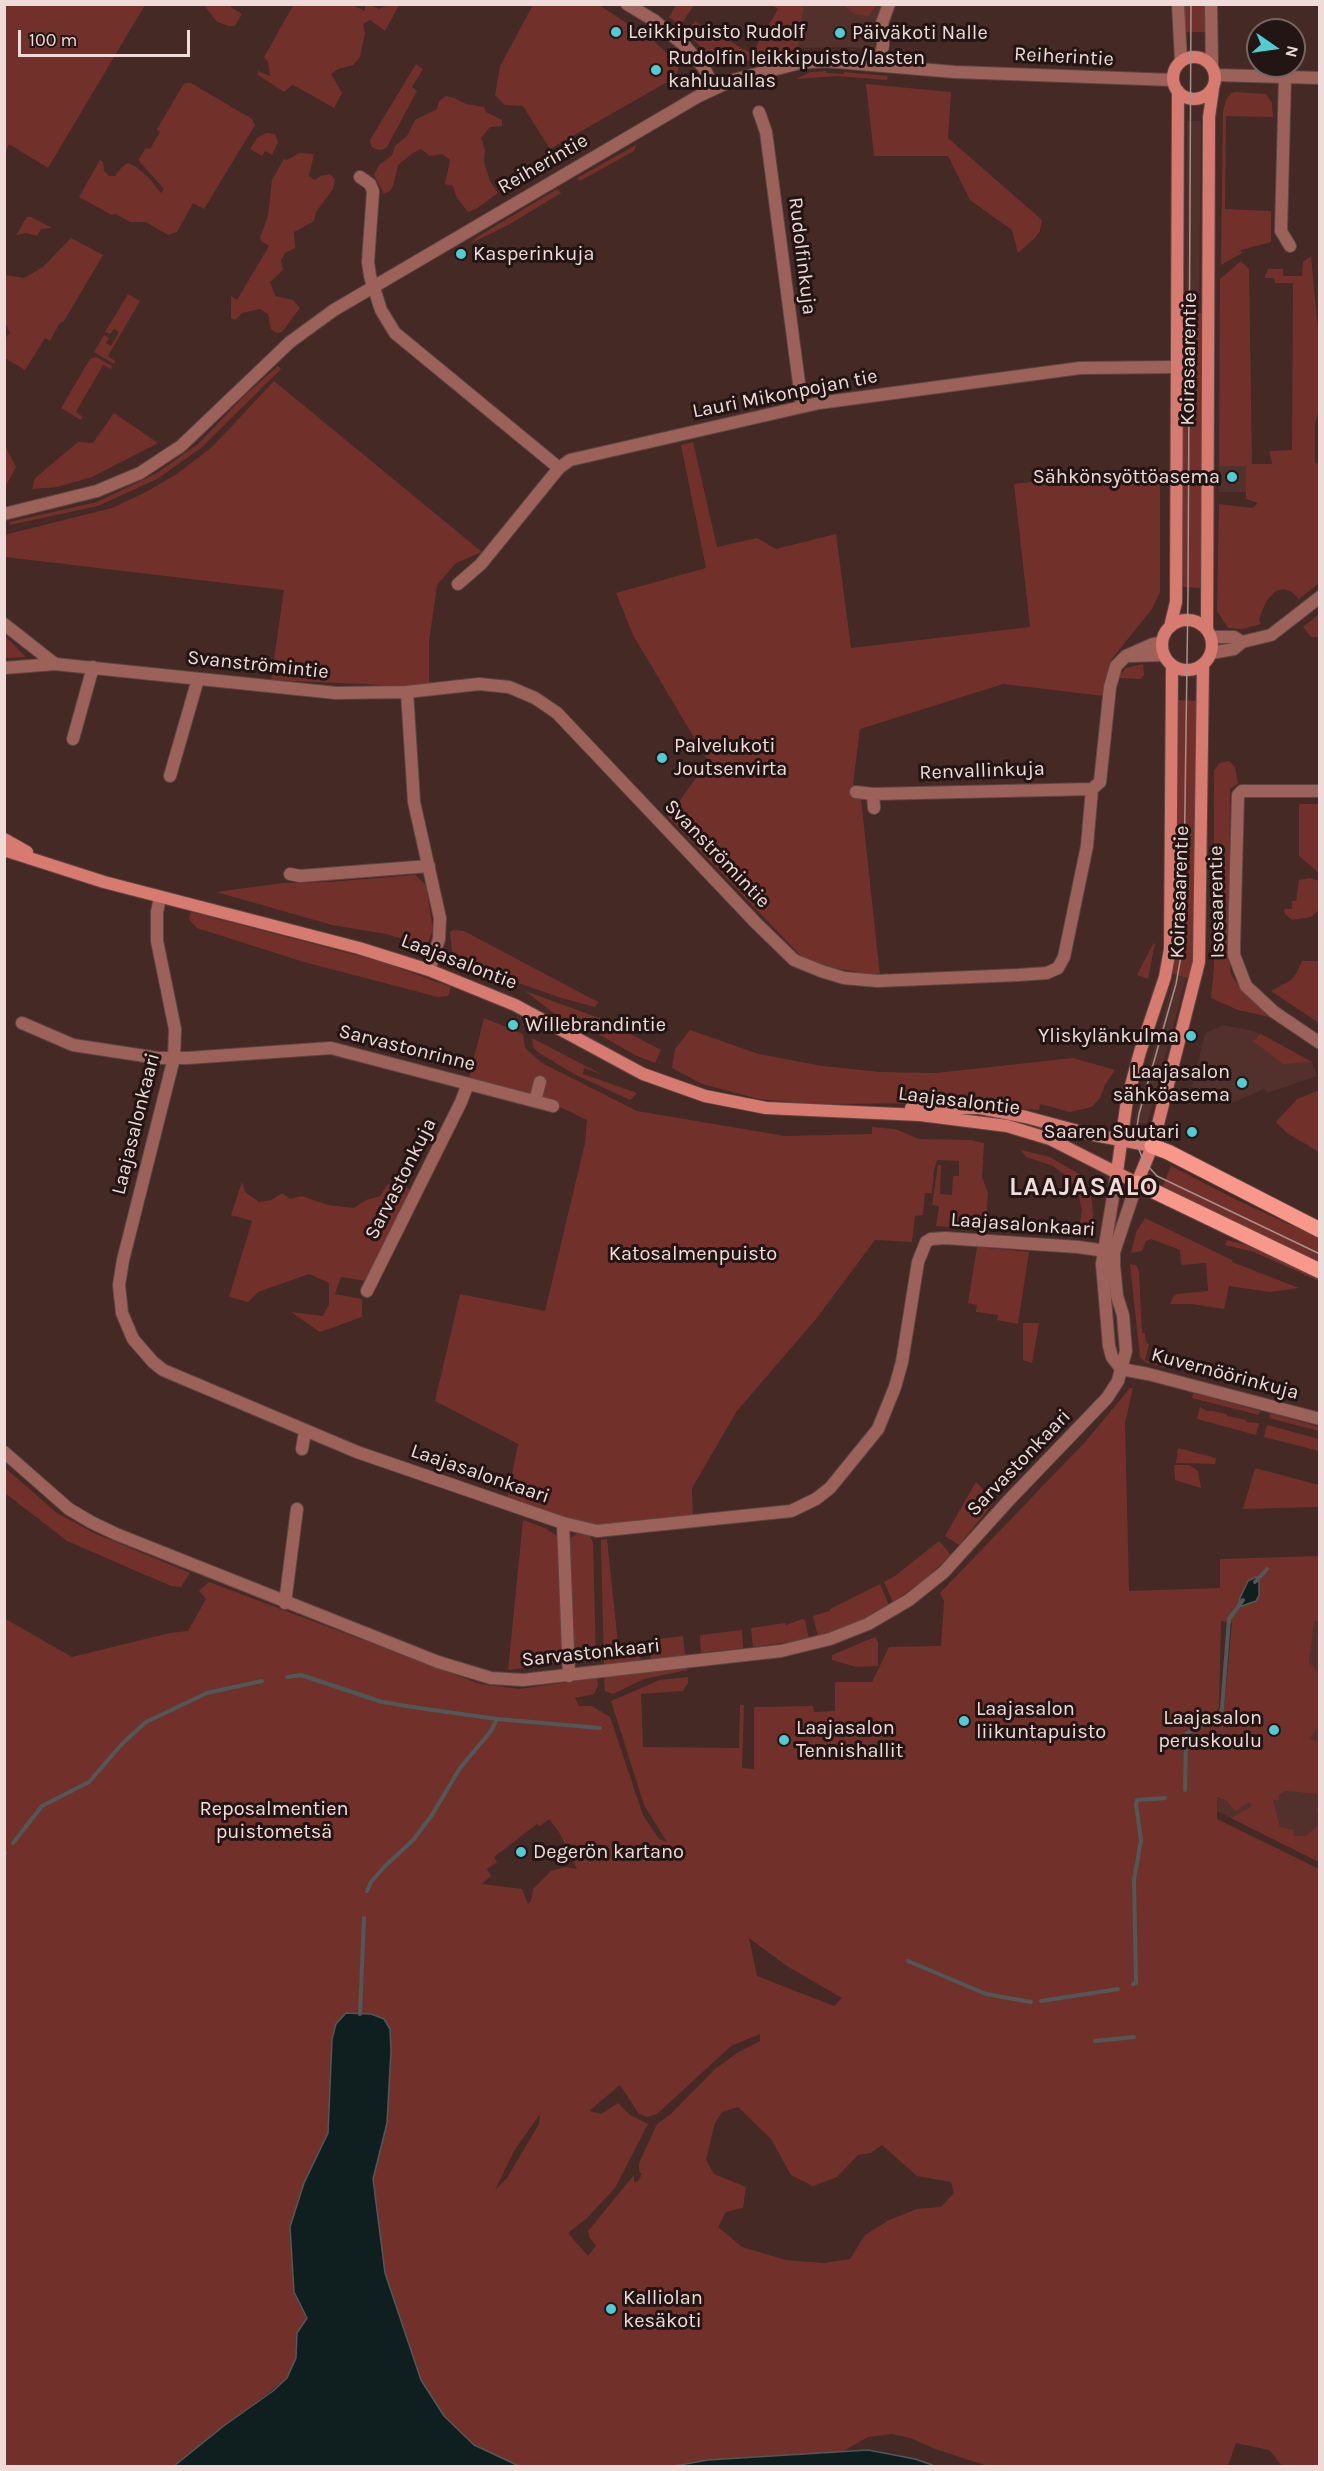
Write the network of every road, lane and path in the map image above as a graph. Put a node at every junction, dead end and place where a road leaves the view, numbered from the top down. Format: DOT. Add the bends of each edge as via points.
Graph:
graph roads {
  1 [pos="627,4"];
  2 [pos="889,4"];
  3 [pos="1178,4"];
  4 [pos="1212,4"];
  5 [pos="1181,61"];
  6 [pos="879,65"];
  7 [pos="1214,70"];
  8 [pos="1246,73"];
  9 [pos="1284,78"];
  10 [pos="1176,85"];
  11 [pos="714,88"];
  12 [pos="1213,89"];
  13 [pos="759,112"];
  14 [pos="360,177"];
  15 [pos="1290,246"];
  16 [pos="373,288"];
  17 [pos="1177,367"];
  18 [pos="802,406"];
  19 [pos="559,468"];
  20 [pos="4,513"];
  21 [pos="459,584"];
  22 [pos="1320,597"];
  23 [pos="4,624"];
  24 [pos="1170,627"];
  25 [pos="1209,633"];
  26 [pos="1242,642"];
  27 [pos="1163,649"];
  28 [pos="1211,653"];
  29 [pos="55,664"];
  30 [pos="1172,666"];
  31 [pos="1203,666"];
  32 [pos="4,668"];
  33 [pos="93,668"];
  34 [pos="198,679"];
  35 [pos="407,692"];
  36 [pos="73,739"];
  37 [pos="170,776"];
  38 [pos="1092,789"];
  39 [pos="1320,791"];
  40 [pos="856,792"];
  41 [pos="873,794"];
  42 [pos="874,808"];
  43 [pos="4,839"];
  44 [pos="4,850"];
  45 [pos="43,862"];
  46 [pos="429,866"];
  47 [pos="290,874"];
  48 [pos="160,897"];
  49 [pos="429,970"];
  50 [pos="22,1023"];
  51 [pos="1320,1043"];
  52 [pos="174,1058"];
  53 [pos="540,1082"];
  54 [pos="468,1084"];
  55 [pos="535,1101"];
  56 [pos="554,1106"];
  57 [pos="850,1111"];
  58 [pos="1122,1140"];
  59 [pos="1152,1146"];
  60 [pos="1117,1172"];
  61 [pos="1137,1183"];
  62 [pos="1320,1230"];
  63 [pos="1109,1251"];
  64 [pos="1320,1270"];
  65 [pos="367,1291"];
  66 [pos="1121,1369"];
  67 [pos="1320,1419"];
  68 [pos="305,1431"];
  69 [pos="302,1449"];
  70 [pos="4,1452"];
  71 [pos="297,1509"];
  72 [pos="563,1524"];
  73 [pos="285,1603"];
  74 [pos="569,1676"];
  1 -- 11 [label="street" via="685,46 704,68"];
  2 -- 6 [label="street" via="882,22"];
  3 -- 5 [label="street"];
  4 -- 7 [label="street"];
  5 -- 7 [label="main road" via="1198,57"];
  5 -- 10 [label="main road" via="1175,70"];
  6 -- 10 [label="street, Reiherintie"];
  6 -- 11 [label="street, Reiherintie" via="800,63 751,74"];
  7 -- 8 [label="street"];
  7 -- 12 [label="main road"];
  9 -- 15 [label="street" via="1281,231"];
  10 -- 12 [label="main road" via="1184,96 1194,99"];
  10 -- 17 [label="main road, Koirasaarentie"];
  11 -- 16 [label="street, Reiherintie"];
  12 -- 25 [label="main road, Koirasaarentie" via="1209,117"];
  13 -- 18 [label="street, Rudolfinkuja" via="766,132"];
  14 -- 16 [label="street" via="373,191 368,262"];
  16 -- 19 [label="street" via="389,324 403,342"];
  16 -- 20 [label="street, Reiherintie" via="290,342 167,456 97,491"];
  17 -- 18 [label="street, Lauri Mikonpojan tie" via="1080,368"];
  17 -- 24 [label="main road, Koirasaarentie" via="1176,603"];
  18 -- 19 [label="street, Lauri Mikonpojan tie" via="570,460"];
  19 -- 21 [label="street, Lauri Mikonpojan tie" via="481,564"];
  22 -- 26 [label="street" via="1271,635"];
  23 -- 29 [label="street"];
  24 -- 25 [label="main road" via="1187,620 1201,624"];
  24 -- 27 [label="main road"];
  25 -- 26 [label="street"];
  25 -- 28 [label="main road"];
  26 -- 28 [label="street" via="1234,649"];
  27 -- 30 [label="main road"];
  27 -- 38 [label="street, Svanströmintie" via="1152,644 1126,656 1116,666 1110,687 1100,782"];
  28 -- 31 [label="main road"];
  29 -- 32 [label="street, Svanströmintie"];
  29 -- 33 [label="street, Svanströmintie"];
  30 -- 31 [label="main road" via="1186,670"];
  30 -- 58 [label="main road, Koirasaarentie" via="1170,949 1166,975 1127,1101"];
  31 -- 59 [label="main road, Koirasaarentie" via="1200,955"];
  33 -- 34 [label="street, Svanströmintie"];
  33 -- 36 [label="street"];
  34 -- 35 [label="street, Svanströmintie" via="318,692"];
  34 -- 37 [label="street"];
  35 -- 38 [label="street, Svanströmintie" via="500,684 546,705 776,943 795,960 844,978 878,981 1054,971 1064,957 1087,846"];
  35 -- 46 [label="street" via="414,802"];
  38 -- 41 [label="street, Renvallinkuja"];
  39 -- 51 [label="street, Isosaarentie" via="1242,791 1238,795 1234,944 1234,955 1246,986 1274,1012"];
  40 -- 41 [label="street, Renvallinkuja"];
  41 -- 42 [label="street"];
  43 -- 45 [label="main road, Laajasalontie"];
  44 -- 45 [label="main road, Laajasalontie"];
  45 -- 48 [label="main road, Laajasalontie"];
  46 -- 47 [label="street"];
  46 -- 49 [label="street" via="441,927"];
  48 -- 49 [label="main road, Laajasalontie"];
  48 -- 52 [label="street, Laajasalonkaari" via="157,941 175,1029"];
  49 -- 57 [label="main road, Laajasalontie" via="515,1005 617,1061 671,1085 766,1108"];
  50 -- 52 [label="street, Sarvastonrinne" via="73,1044"];
  52 -- 54 [label="street, Sarvastonrinne" via="320,1047"];
  52 -- 68 [label="street, Laajasalonkaari" via="123,1260 119,1285 122,1313 133,1339 163,1370"];
  53 -- 55 [label="street"];
  54 -- 55 [label="street, Sarvastonrinne"];
  54 -- 65 [label="street, Sarvastonkuja"];
  55 -- 56 [label="street, Sarvastonrinne"];
  57 -- 58 [label="main road, Laajasalontie" via="980,1108"];
  57 -- 60 [label="main road, Laajasalontie" via="1007,1126 1050,1139"];
  58 -- 59 [label="main road, Laajasalontie"];
  58 -- 60 [label="main road, Koirasaarentie"];
  59 -- 61 [label="main road, Koirasaarentie"];
  59 -- 62 [label="main road, Laajasalontie"];
  60 -- 61 [label="main road, Laajasalontie"];
  60 -- 63 [label="street, Sarvastonkaari"];
  61 -- 63 [label="street, Sarvastonkaari"];
  61 -- 64 [label="main road, Laajasalontie"];
  63 -- 66 [label="street, Sarvastonkaari" via="1123,1315 1126,1351"];
  63 -- 72 [label="street, Laajasalonkaari" via="939,1238 926,1242 918,1262 902,1362 885,1414 872,1438 839,1478 800,1509 606,1531"];
  66 -- 67 [label="street, Kuvernöörinkuja"];
  66 -- 74 [label="street, Sarvastonkaari" via="1107,1398 951,1564 888,1614 847,1633 796,1648"];
  68 -- 69 [label="street"];
  68 -- 72 [label="street, Laajasalonkaari"];
  70 -- 73 [label="street, Sarvastonkaari" via="91,1522"];
  71 -- 73 [label="street"];
  72 -- 74 [label="street"];
  73 -- 74 [label="street, Sarvastonkaari" via="472,1674 506,1680"];
}
